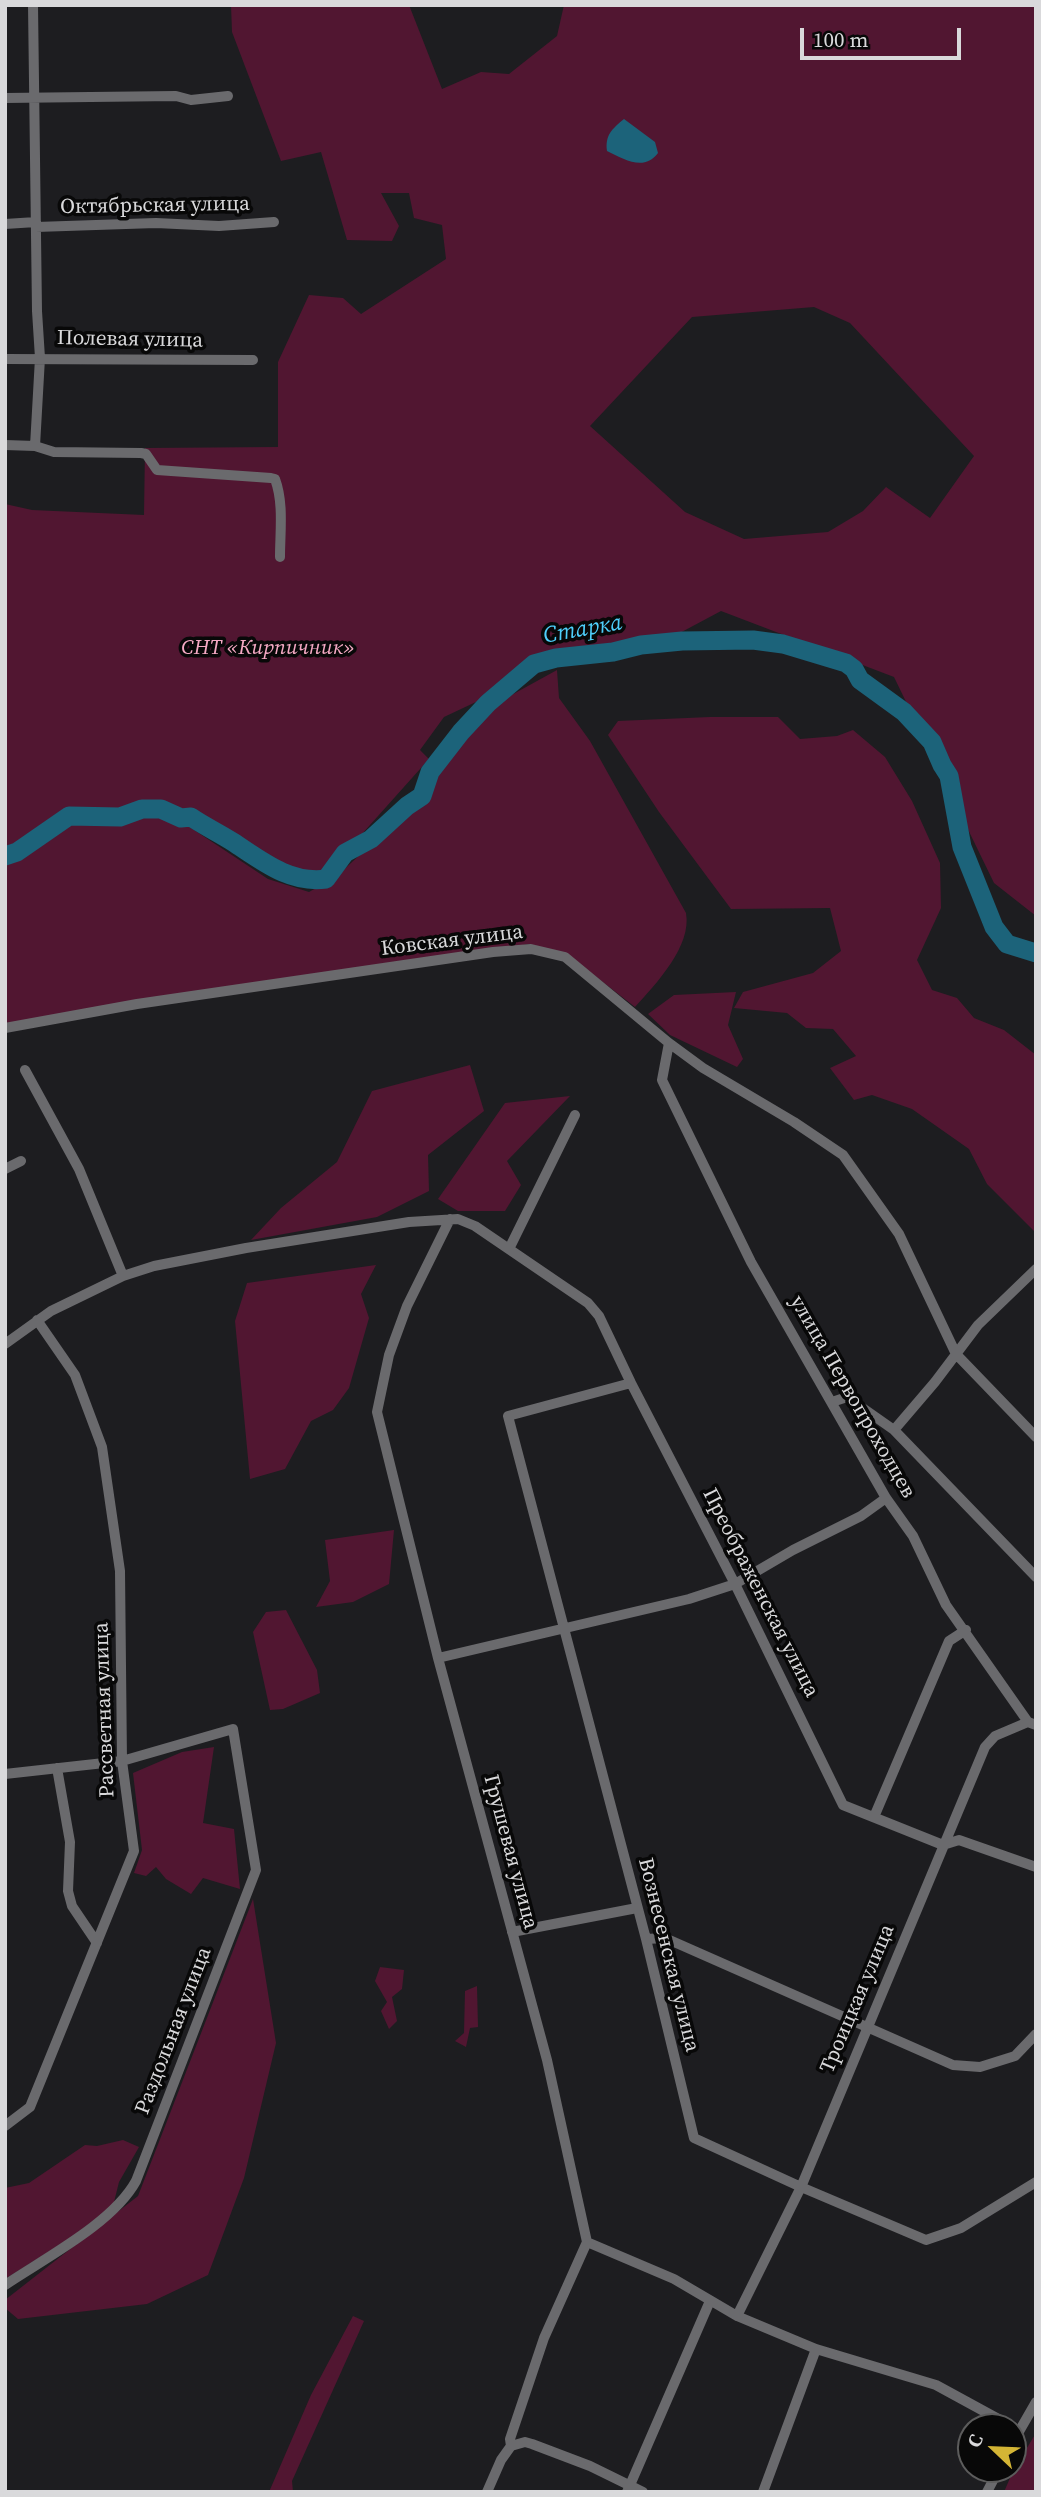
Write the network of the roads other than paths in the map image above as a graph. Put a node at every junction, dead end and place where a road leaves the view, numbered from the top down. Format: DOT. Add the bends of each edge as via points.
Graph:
graph roads {
  1 [pos="33,5"];
  2 [pos="228,96"];
  3 [pos="5,98"];
  4 [pos="34,98"];
  5 [pos="274,222"];
  6 [pos="5,224"];
  7 [pos="36,225"];
  8 [pos="40,358"];
  9 [pos="5,359"];
  10 [pos="253,360"];
  11 [pos="5,445"];
  12 [pos="35,446"];
  13 [pos="280,557"];
  14 [pos="5,1028"];
  15 [pos="669,1043"];
  16 [pos="25,1070"];
  17 [pos="575,1115"];
  18 [pos="21,1161"];
  19 [pos="5,1169"];
  20 [pos="450,1219"];
  21 [pos="509,1249"];
  22 [pos="1036,1269"];
  23 [pos="123,1276"];
  24 [pos="37,1320"];
  25 [pos="5,1343"];
  26 [pos="957,1354"];
  27 [pos="631,1383"];
  28 [pos="832,1402"];
  29 [pos="894,1430"];
  30 [pos="1036,1437"];
  31 [pos="886,1498"];
  32 [pos="1036,1577"];
  33 [pos="735,1584"];
  34 [pos="563,1629"];
  35 [pos="966,1630"];
  36 [pos="438,1658"];
  37 [pos="1032,1724"];
  38 [pos="122,1760"];
  39 [pos="57,1768"];
  40 [pos="5,1774"];
  41 [pos="873,1817"];
  42 [pos="943,1845"];
  43 [pos="1036,1867"];
  44 [pos="637,1908"];
  45 [pos="512,1932"];
  46 [pos="646,1939"];
  47 [pos="97,1943"];
  48 [pos="867,2027"];
  49 [pos="1036,2034"];
  50 [pos="5,2126"];
  51 [pos="1036,2182"];
  52 [pos="801,2187"];
  53 [pos="587,2242"];
  54 [pos="5,2285"];
  55 [pos="710,2301"];
  56 [pos="737,2316"];
  57 [pos="816,2349"];
  58 [pos="987,2413"];
  59 [pos="511,2446"];
  60 [pos="629,2489"];
  61 [pos="487,2492"];
  62 [pos="643,2492"];
  63 [pos="763,2492"];
  1 -- 4 [label="street"];
  2 -- 4 [label="street" via="191,100 176,96"];
  3 -- 4 [label="street"];
  4 -- 7 [label="street"];
  5 -- 7 [label="street, Октябрьская улица"];
  6 -- 7 [label="street, Октябрьская улица"];
  7 -- 8 [label="street"];
  8 -- 9 [label="street, Полевая улица"];
  8 -- 10 [label="street, Полевая улица"];
  8 -- 12 [label="street"];
  11 -- 12 [label="street"];
  12 -- 13 [label="street" via="54,452 141,453 157,470 275,479 281,514"];
  14 -- 15 [label="street, Ковская улица" via="260,986 531,949 565,957"];
  15 -- 26 [label="street, Ковская улица" via="843,1155 899,1234"];
  15 -- 28 [label="street, улица Первопроходцев" via="662,1080 751,1262"];
  16 -- 23 [label="street" via="79,1170"];
  17 -- 21 [label="street"];
  18 -- 19 [label="street"];
  20 -- 21 [label="street, Преображенская улица" via="475,1226"];
  20 -- 23 [label="street" via="246,1248"];
  20 -- 36 [label="street, Грушевая улица" via="407,1307 389,1355 377,1412"];
  21 -- 27 [label="street, Преображенская улица" via="589,1303"];
  22 -- 26 [label="street" via="978,1325"];
  23 -- 24 [label="street"];
  24 -- 25 [label="street"];
  24 -- 38 [label="street, Рассветная улица" via="75,1375 102,1447 120,1571"];
  26 -- 29 [label="street"];
  26 -- 30 [label="street"];
  27 -- 33 [label="street, Преображенская улица"];
  27 -- 34 [label="street, Вознесенская улица" via="508,1416"];
  28 -- 29 [label="street" via="847,1397"];
  28 -- 31 [label="street, улица Первопроходцев"];
  29 -- 32 [label="street"];
  31 -- 33 [label="street"];
  31 -- 35 [label="street, улица Первопроходцев" via="913,1536 946,1605"];
  33 -- 34 [label="street"];
  33 -- 41 [label="street, Преображенская улица" via="843,1805"];
  34 -- 36 [label="street"];
  34 -- 44 [label="street, Вознесенская улица"];
  35 -- 37 [label="street, улица Первопроходцев"];
  35 -- 41 [label="street" via="949,1641"];
  36 -- 45 [label="street, Грушевая улица"];
  37 -- 42 [label="street, Троицкая улица" via="995,1736 985,1747"];
  38 -- 39 [label="street"];
  38 -- 47 [label="street, Рассветная улица" via="134,1851"];
  38 -- 54 [label="street, Раздольная улица" via="233,1730 256,1870 129,2193 105,2218"];
  39 -- 40 [label="street"];
  39 -- 47 [label="street" via="70,1842 68,1891 72,1906"];
  41 -- 42 [label="street, Преображенская улица"];
  42 -- 43 [label="street, Преображенская улица" via="959,1840"];
  42 -- 48 [label="street, Троицкая улица"];
  44 -- 45 [label="street"];
  44 -- 46 [label="street, Вознесенская улица"];
  45 -- 53 [label="street, Грушевая улица" via="547,2060"];
  46 -- 48 [label="street" via="665,1938"];
  46 -- 52 [label="street, Вознесенская улица" via="694,2138"];
  47 -- 50 [label="street, Рассветная улица" via="30,2107"];
  48 -- 49 [label="street" via="953,2065 981,2067 1015,2056"];
  48 -- 52 [label="street, Троицкая улица"];
  51 -- 52 [label="street, Вознесенская улица" via="961,2228 926,2240"];
  52 -- 56 [label="street, Троицкая улица"];
  53 -- 55 [label="street" via="674,2279"];
  53 -- 59 [label="street" via="544,2338 509,2439"];
  55 -- 56 [label="street"];
  55 -- 60 [label="street"];
  56 -- 57 [label="street"];
  57 -- 58 [label="street" via="936,2385"];
  57 -- 63 [label="street"];
  59 -- 60 [label="street" via="532,2444 590,2466"];
  59 -- 61 [label="street"];
  60 -- 62 [label="street"];
}
